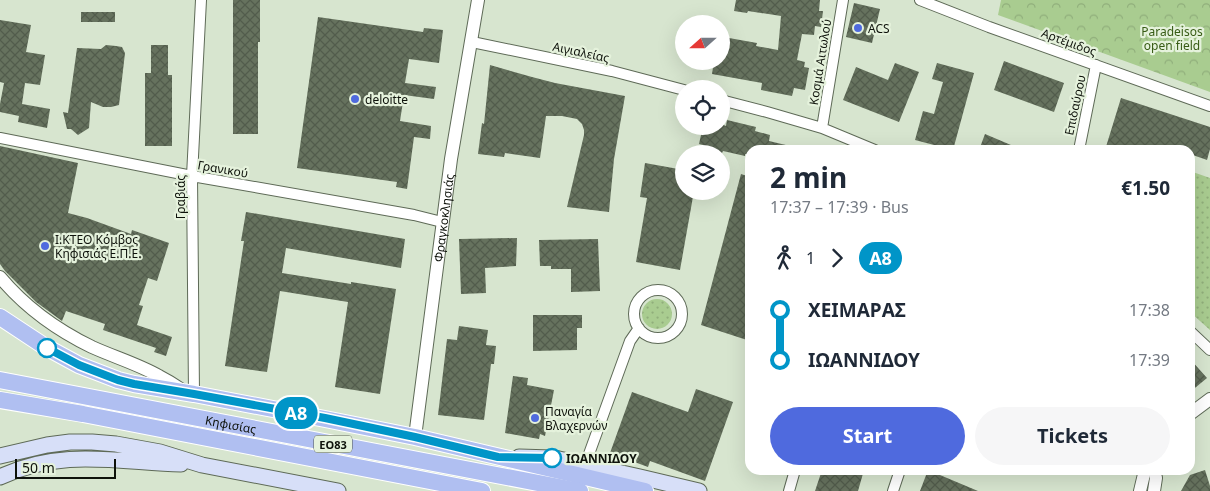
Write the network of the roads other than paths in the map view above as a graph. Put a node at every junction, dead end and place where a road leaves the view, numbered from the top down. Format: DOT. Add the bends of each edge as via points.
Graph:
graph roads {
  1 [pos="201,0"];
  2 [pos="478,0"];
  3 [pos="843,0"];
  4 [pos="920,0"];
  5 [pos="472,42"];
  6 [pos="1096,65"];
  7 [pos="675,88"];
  8 [pos="730,102"];
  9 [pos="1210,106"];
  10 [pos="822,128"];
  11 [pos="0,138"];
  12 [pos="863,145"];
  13 [pos="1080,145"];
  14 [pos="192,176"];
  15 [pos="442,222"];
  16 [pos="0,277"];
  17 [pos="0,316"];
  18 [pos="639,328"];
  19 [pos="1195,336"];
  20 [pos="1210,350"];
  21 [pos="0,380"];
  22 [pos="190,393"];
  23 [pos="1210,399"];
  24 [pos="0,400"];
  25 [pos="1195,410"];
  26 [pos="415,437"];
  27 [pos="0,456"];
  28 [pos="498,457"];
  29 [pos="202,465"];
  30 [pos="585,465"];
  31 [pos="794,475"];
  32 [pos="898,475"];
  33 [pos="1144,475"];
  34 [pos="1155,475"];
  35 [pos="0,477"];
  36 [pos="448,485"];
  37 [pos="338,491"];
  38 [pos="472,491"];
  39 [pos="482,491"];
  40 [pos="580,491"];
  41 [pos="645,491"];
  42 [pos="699,491"];
  43 [pos="788,491"];
  44 [pos="893,491"];
  45 [pos="1140,491"];
  46 [pos="1154,491"];
  1 -- 14 [label="street, Γραβιάς"];
  2 -- 5 [label="street, Φραγκοκλησιάς"];
  3 -- 10 [label="street, Κοσμά Αιτωλού"];
  4 -- 6 [label="street, Αρτέμιδος"];
  5 -- 7 [label="street, Αιγιαλείας"];
  5 -- 15 [label="street, Φραγκοκλησιάς"];
  6 -- 9 [label="street, Αρτέμιδος"];
  6 -- 13 [label="street, Επιδαύρου"];
  8 -- 10 [label="street"];
  10 -- 12 [label="street"];
  11 -- 14 [label="street, Γρανικού"];
  14 -- 15 [label="street, Γρανικού"];
  14 -- 22 [label="street, Γραβιάς"];
  15 -- 26 [label="street, Φραγκοκλησιάς"];
  16 -- 22 [label="street" via="55,326"];
  17 -- 22 [label="main road, Κηφισίας" via="79,365 118,380"];
  18 -- 18 [label="street" via="657,338 671,334 677,329 682,315 678,301 665,291 657,290 642,296 634,310"];
  18 -- 30 [label="street" via="630,341"];
  19 -- 20 [label="street"];
  21 -- 40 [label="main road, Κηφισίας / ΕΟ83"];
  22 -- 26 [label="main road, Κηφισίας"];
  23 -- 25 [label="street"];
  24 -- 36 [label="main road, Κηφισίας / ΕΟ83"];
  26 -- 28 [label="main road, Κηφισίας"];
  27 -- 29 [label="main road" via="47,444 92,442 160,452"];
  28 -- 30 [label="main road" via="552,458"];
  28 -- 41 [label="main road, Κηφισίας"];
  29 -- 35 [label="main road" via="72,459 28,466"];
  29 -- 37 [label="main road"];
  30 -- 42 [label="main road"];
  31 -- 43 [label="street"];
  32 -- 44 [label="street"];
  33 -- 45 [label="street"];
  34 -- 46 [label="street"];
  36 -- 38 [label="main road"];
  36 -- 39 [label="main road, Κηφισίας / ΕΟ83"];
}
